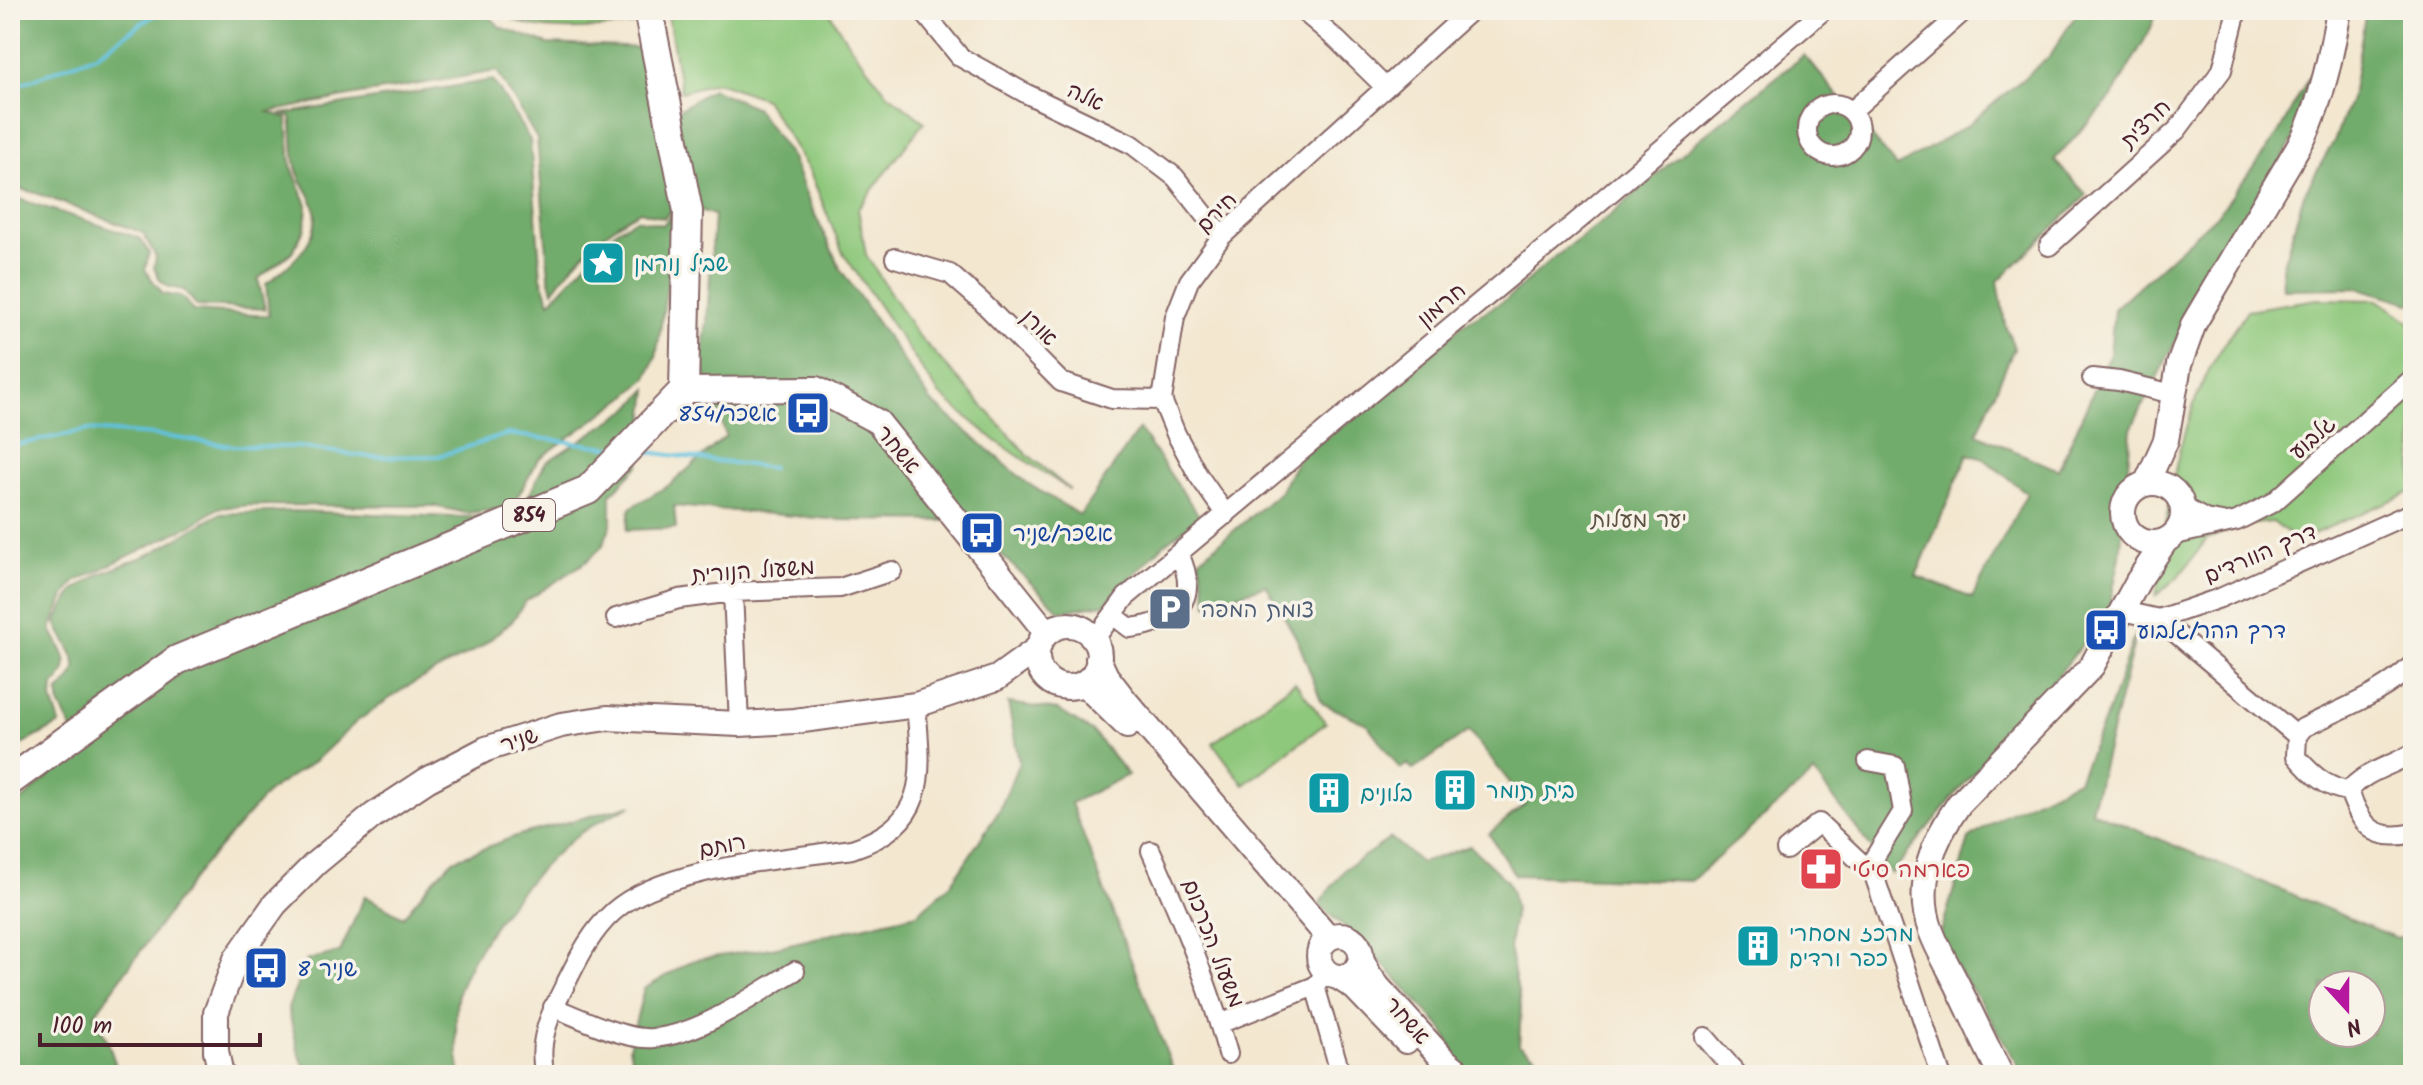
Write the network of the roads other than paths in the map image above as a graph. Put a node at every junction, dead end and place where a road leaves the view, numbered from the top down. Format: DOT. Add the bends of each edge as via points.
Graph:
graph roads {
  1 [pos="648,10"];
  2 [pos="922,10"];
  3 [pos="1302,10"];
  4 [pos="1471,10"];
  5 [pos="1824,10"];
  6 [pos="1965,10"];
  7 [pos="2237,10"];
  8 [pos="2339,10"];
  9 [pos="1385,87"];
  10 [pos="1852,111"];
  11 [pos="1222,236"];
  12 [pos="2049,246"];
  13 [pos="895,258"];
  14 [pos="2092,378"];
  15 [pos="2413,378"];
  16 [pos="684,390"];
  17 [pos="2173,394"];
  18 [pos="1162,400"];
  19 [pos="2166,440"];
  20 [pos="2146,484"];
  21 [pos="2178,498"];
  22 [pos="1226,515"];
  23 [pos="2411,519"];
  24 [pos="2237,521"];
  25 [pos="2129,532"];
  26 [pos="2170,538"];
  27 [pos="1179,554"];
  28 [pos="892,571"];
  29 [pos="2135,587"];
  30 [pos="733,592"];
  31 [pos="2123,611"];
  32 [pos="1113,615"];
  33 [pos="616,618"];
  34 [pos="2159,619"];
  35 [pos="1042,641"];
  36 [pos="1096,650"];
  37 [pos="2413,664"];
  38 [pos="997,678"];
  39 [pos="1047,680"];
  40 [pos="1083,683"];
  41 [pos="916,705"];
  42 [pos="739,724"];
  43 [pos="2297,736"];
  44 [pos="2413,753"];
  45 [pos="1868,761"];
  46 [pos="10,781"];
  47 [pos="2349,791"];
  48 [pos="2413,833"];
  49 [pos="1786,850"];
  50 [pos="1151,851"];
  51 [pos="1868,868"];
  52 [pos="1361,958"];
  53 [pos="1326,965"];
  54 [pos="795,971"];
  55 [pos="553,1007"];
  56 [pos="1219,1024"];
  57 [pos="1705,1037"];
  58 [pos="1228,1054"];
  59 [pos="221,1075"];
  60 [pos="545,1075"];
  61 [pos="1341,1075"];
  62 [pos="1441,1075"];
  63 [pos="1463,1075"];
  64 [pos="1738,1075"];
  65 [pos="1941,1075"];
  66 [pos="2001,1075"];
  1 -- 16 [label="main road" via="688,211"];
  2 -- 11 [label="street, אלה" via="960,57 1133,145 1175,177"];
  3 -- 9 [label="street"];
  4 -- 9 [label="street, חירם"];
  5 -- 22 [label="street, חרמון"];
  6 -- 10 [label="street"];
  7 -- 12 [label="street, חרצית" via="2222,70 2177,130"];
  8 -- 17 [label="main road" via="2316,113 2194,323"];
  9 -- 11 [label="street, חירם"];
  11 -- 18 [label="street, חירם" via="1189,281 1179,305"];
  13 -- 18 [label="street, אורן" via="950,274 1061,382 1112,399"];
  14 -- 17 [label="street"];
  15 -- 24 [label="street, גלבוע" via="2274,502"];
  16 -- 35 [label="main road, אשחר" via="816,389 878,422"];
  16 -- 46 [label="main road, 854" via="588,490 177,660"];
  17 -- 19 [label="main road"];
  18 -- 22 [label="street" via="1198,475"];
  19 -- 20 [label="main road"];
  19 -- 21 [label="main road"];
  20 -- 21 [label="main road" via="2155,483"];
  20 -- 25 [label="main road" via="2124,503"];
  21 -- 24 [label="street" via="2205,519"];
  21 -- 26 [label="main road" via="2184,517"];
  22 -- 27 [label="street, חרמון"];
  23 -- 34 [label="street, דרך הוורדים"];
  24 -- 26 [label="street, גלבוע"];
  25 -- 26 [label="main road" via="2146,543"];
  25 -- 29 [label="main road" via="2138,560"];
  26 -- 29 [label="main road"];
  27 -- 32 [label="street, חרמון" via="1126,597"];
  27 -- 32 [label="street" via="1189,585 1182,605 1147,626 1130,628"];
  28 -- 30 [label="street, משעול הנורית" via="840,588"];
  29 -- 31 [label="main road"];
  30 -- 33 [label="street, משעול הנורית" via="679,599"];
  30 -- 42 [label="street"];
  31 -- 34 [label="street"];
  31 -- 66 [label="main road" via="2092,666 1959,804 1942,828 1927,871 1924,899 1930,929"];
  32 -- 36 [label="street, חרמון"];
  34 -- 43 [label="street"];
  35 -- 36 [label="main road" via="1055,628 1072,626 1081,628"];
  35 -- 38 [label="main road, שניר"];
  35 -- 39 [label="main road" via="1037,662"];
  36 -- 40 [label="main road" via="1091,677"];
  36 -- 53 [label="main road, אשחר" via="1106,676"];
  37 -- 43 [label="street" via="2386,687 2303,728"];
  38 -- 39 [label="main road, שניר"];
  38 -- 41 [label="main road, שניר"];
  39 -- 40 [label="main road" via="1065,687"];
  40 -- 53 [label="main road, אשחר" via="1140,739"];
  41 -- 42 [label="main road, שניר"];
  41 -- 55 [label="street, רותם" via="922,766 915,798 898,825 877,841 852,849 693,875 643,892 614,911 590,938"];
  42 -- 59 [label="main road, שניר" via="607,718 561,725 486,749 374,815 275,904 236,959 216,1013"];
  43 -- 47 [label="street" via="2296,756 2304,766 2333,789"];
  44 -- 47 [label="street" via="2355,782"];
  45 -- 51 [label="street" via="1895,766 1903,811"];
  47 -- 48 [label="street" via="2359,818 2375,833"];
  49 -- 51 [label="street" via="1819,823"];
  50 -- 56 [label="street, משעול הכרכום"];
  51 -- 65 [label="street"];
  52 -- 53 [label="main road" via="1356,970"];
  52 -- 53 [label="main road, אשחר" via="1359,945 1342,935"];
  52 -- 63 [label="main road, אשחר" via="1378,987"];
  53 -- 56 [label="street"];
  53 -- 61 [label="street"];
  53 -- 62 [label="main road, אשחר"];
  54 -- 55 [label="street" via="717,1016 653,1039"];
  55 -- 60 [label="street, רותם" via="542,1040"];
  56 -- 58 [label="street, משעול הכרכום"];
  57 -- 64 [label="street"];
}
